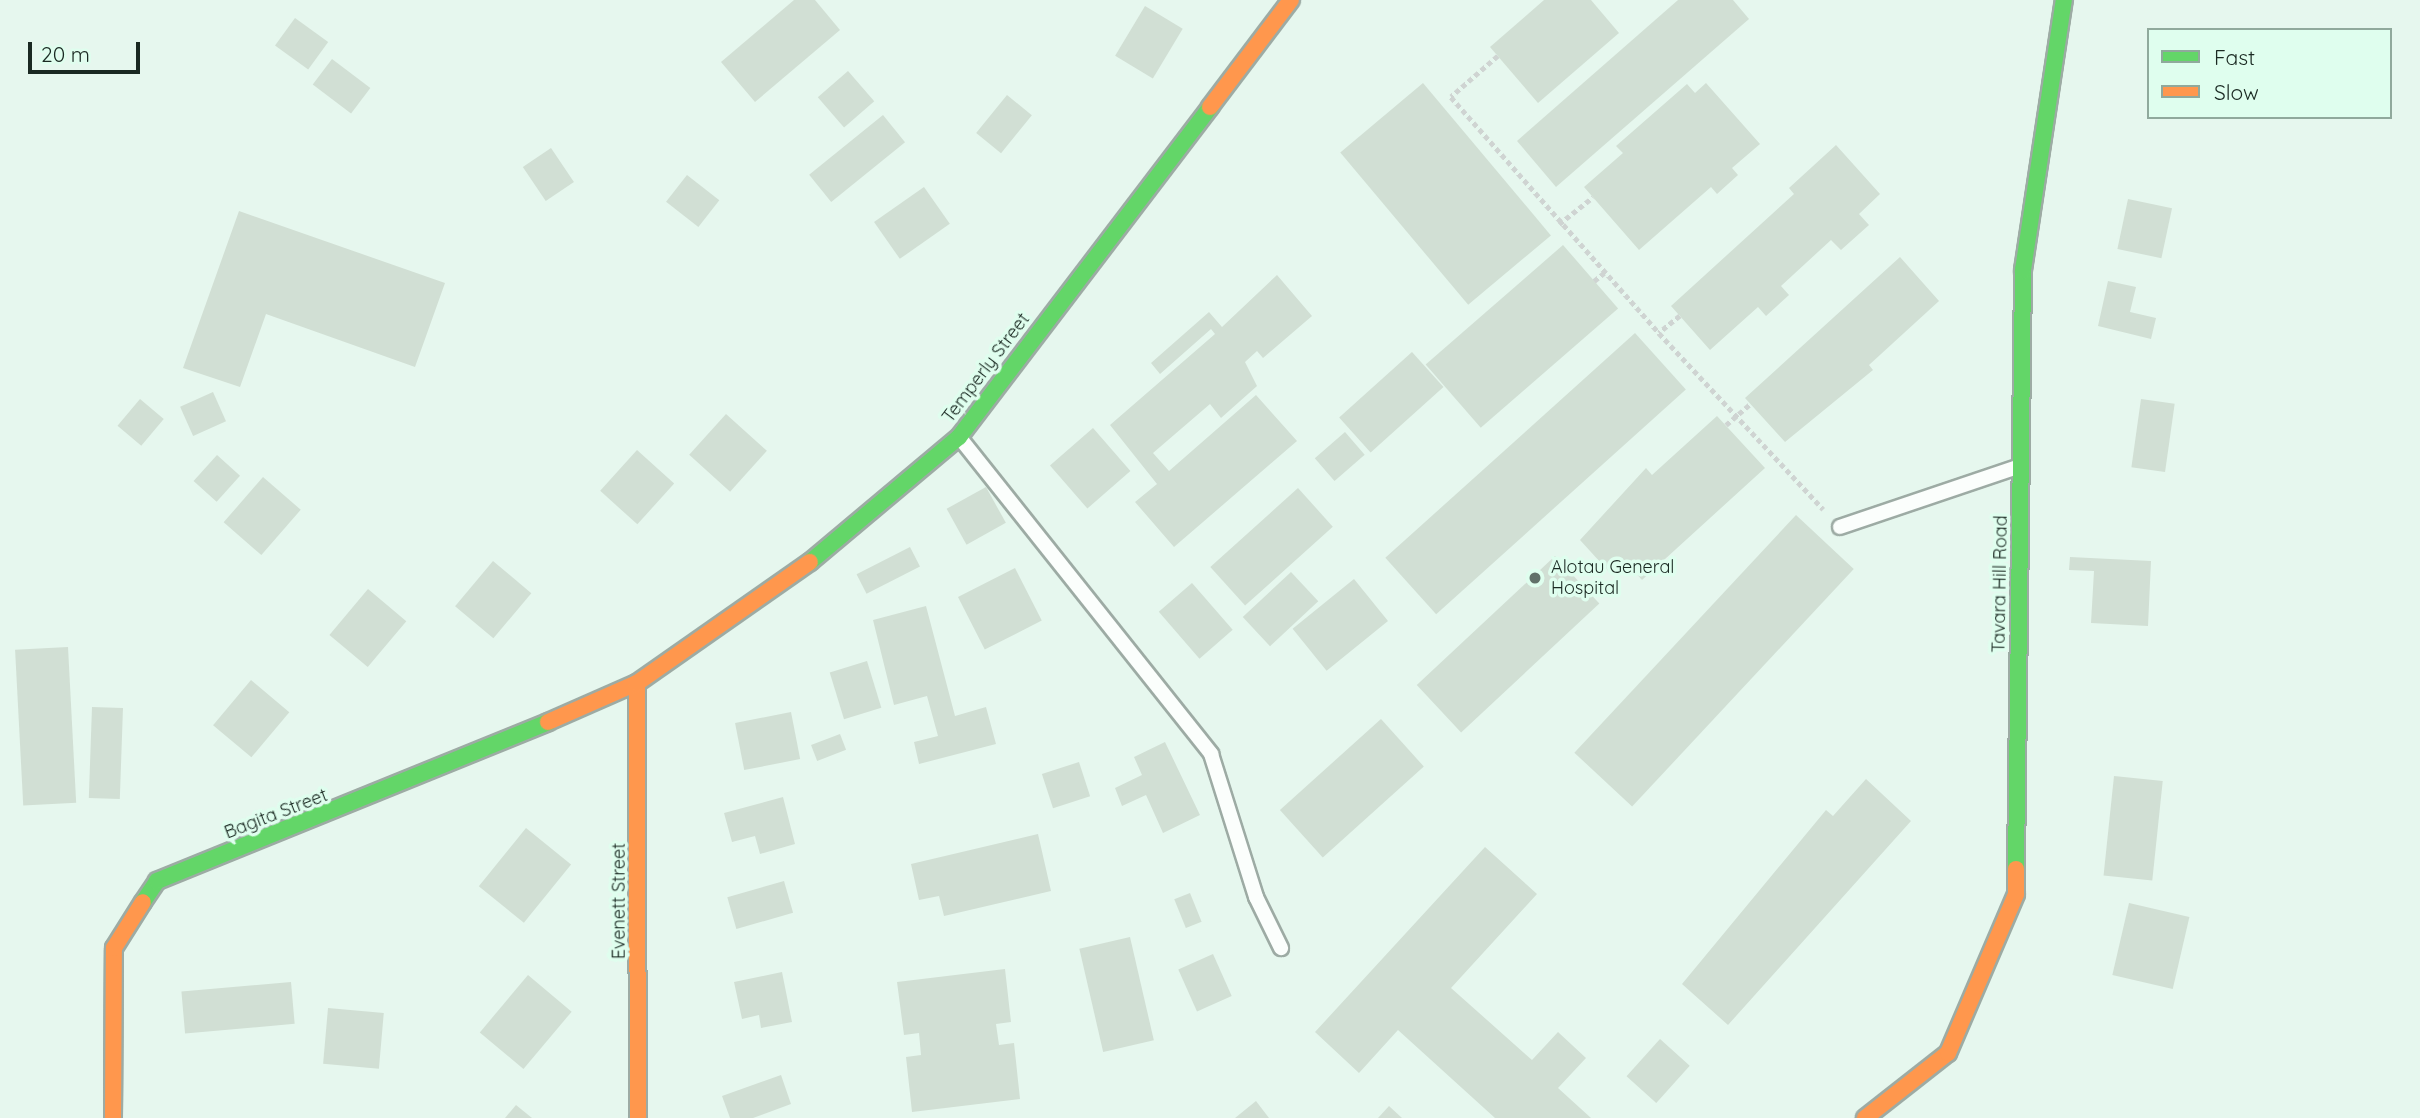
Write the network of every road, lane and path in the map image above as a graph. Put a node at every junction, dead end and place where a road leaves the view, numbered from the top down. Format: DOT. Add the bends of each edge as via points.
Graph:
graph roads {
  1 [pos="1291,0"];
  2 [pos="2064,0"];
  3 [pos="1498,56"];
  4 [pos="1593,197"];
  5 [pos="1559,224"];
  6 [pos="1604,273"];
  7 [pos="1594,281"];
  8 [pos="1680,316"];
  9 [pos="1659,333"];
  10 [pos="1750,404"];
  11 [pos="1736,419"];
  12 [pos="1726,425"];
  13 [pos="959,437"];
  14 [pos="2021,465"];
  15 [pos="1840,527"];
  16 [pos="637,683"];
  17 [pos="1280,948"];
  18 [pos="113,1118"];
  19 [pos="638,1118"];
  20 [pos="1865,1118"];
  1 -- 13 [label="street, Temperly Street"];
  2 -- 14 [label="street, Tavara Hill Road" via="2023,270"];
  3 -- 5 [label="path" via="1451,97"];
  4 -- 5 [label="path"];
  5 -- 6 [label="path"];
  6 -- 7 [label="path"];
  6 -- 9 [label="path"];
  8 -- 9 [label="path"];
  9 -- 11 [label="path"];
  10 -- 11 [label="path"];
  11 -- 12 [label="path"];
  11 -- 15 [label="path"];
  13 -- 16 [label="street, Temperly Street" via="768,597"];
  13 -- 17 [label="lane" via="1210,754 1256,897"];
  14 -- 15 [label="lane"];
  14 -- 20 [label="street, Tavara Hill Road" via="2016,894 1948,1053"];
  16 -- 18 [label="street, Bagita Street" via="158,881 114,948"];
  16 -- 19 [label="street, Evenett Street"];
}
